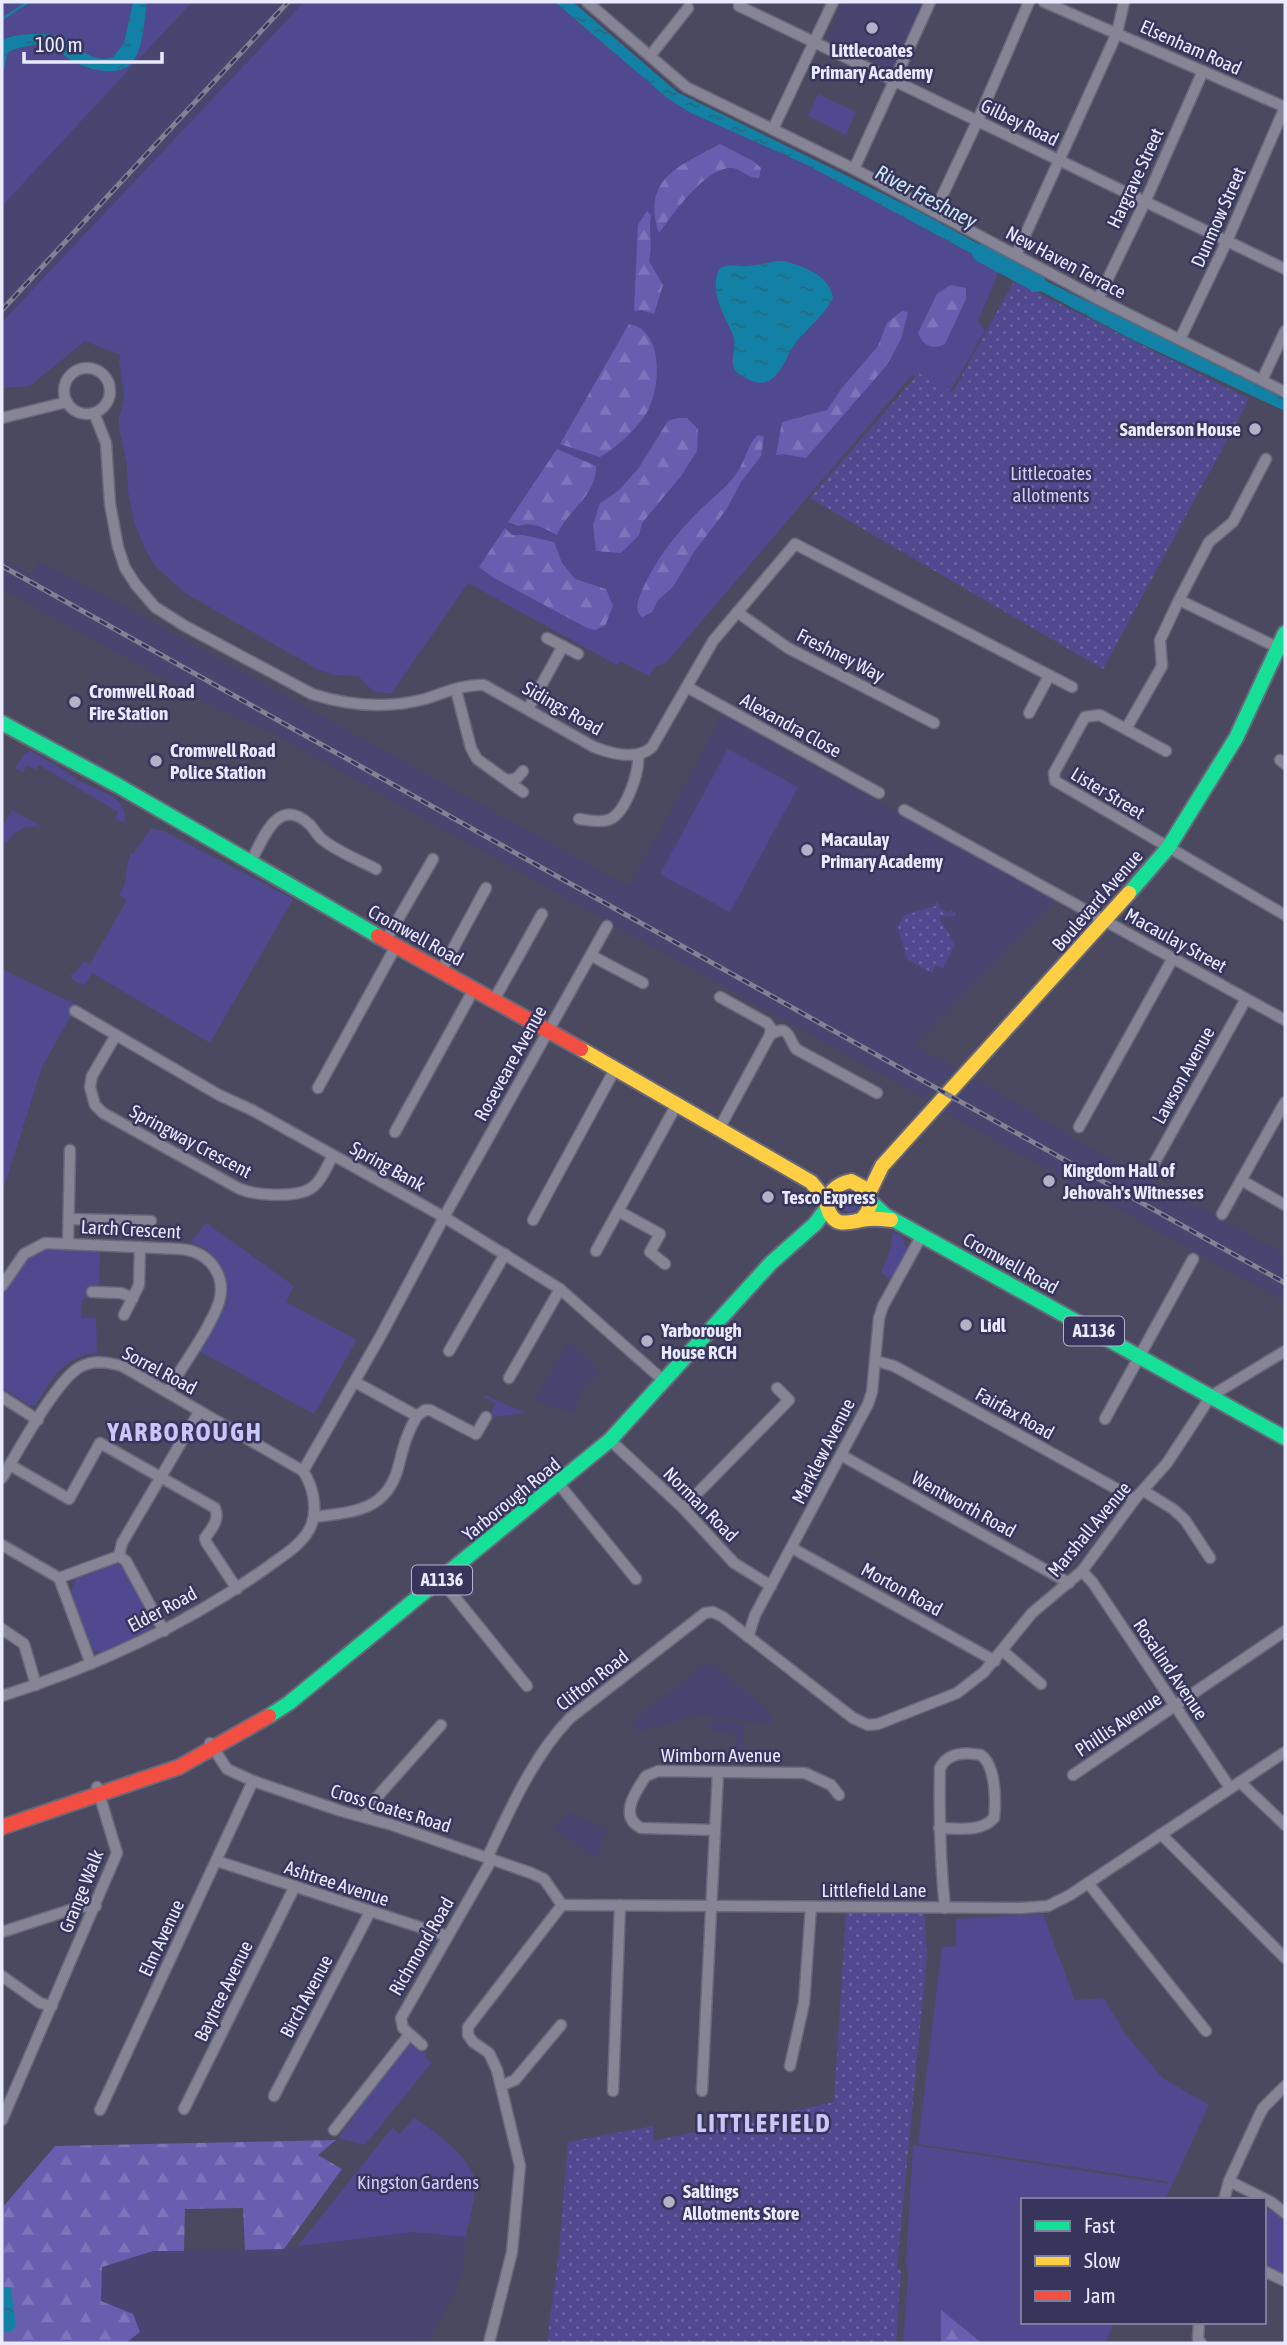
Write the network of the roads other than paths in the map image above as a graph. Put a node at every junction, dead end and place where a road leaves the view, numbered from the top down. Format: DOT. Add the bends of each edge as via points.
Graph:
graph roads {
  1 [pos="588,2"];
  2 [pos="834,2"];
  3 [pos="930,2"];
  4 [pos="1029,2"];
  5 [pos="1044,2"];
  6 [pos="1124,2"];
  7 [pos="740,6"];
  8 [pos="688,8"];
  9 [pos="1117,33"];
  10 [pos="814,44"];
  11 [pos="650,56"];
  12 [pos="1203,71"];
  13 [pos="895,82"];
  14 [pos="1285,107"];
  15 [pos="977,122"];
  16 [pos="773,129"];
  17 [pos="1060,161"];
  18 [pos="854,169"];
  19 [pos="1145,202"];
  20 [pos="935,211"];
  21 [pos="1227,241"];
  22 [pos="1016,255"];
  23 [pos="1285,269"];
  24 [pos="1098,299"];
  25 [pos="1285,331"];
  26 [pos="1180,339"];
  27 [pos="1262,380"];
  28 [pos="1285,392"];
  29 [pos="67,402"];
  30 [pos="94,413"];
  31 [pos="2,418"];
  32 [pos="1266,459"];
  33 [pos="1179,600"];
  34 [pos="737,612"];
  35 [pos="1285,633"];
  36 [pos="547,638"];
  37 [pos="563,646"];
  38 [pos="1282,650"];
  39 [pos="578,654"];
  40 [pos="1049,676"];
  41 [pos="687,687"];
  42 [pos="1072,687"];
  43 [pos="456,690"];
  44 [pos="528,709"];
  45 [pos="1029,713"];
  46 [pos="2,723"];
  47 [pos="934,723"];
  48 [pos="1126,729"];
  49 [pos="1166,751"];
  50 [pos="638,755"];
  51 [pos="523,771"];
  52 [pos="509,780"];
  53 [pos="523,792"];
  54 [pos="879,793"];
  55 [pos="904,810"];
  56 [pos="579,819"];
  57 [pos="1168,848"];
  58 [pos="433,859"];
  59 [pos="250,863"];
  60 [pos="376,869"];
  61 [pos="486,888"];
  62 [pos="542,914"];
  63 [pos="1285,915"];
  64 [pos="1105,921"];
  65 [pos="607,926"];
  66 [pos="391,943"];
  67 [pos="592,956"];
  68 [pos="1173,958"];
  69 [pos="441,971"];
  70 [pos="643,983"];
  71 [pos="474,989"];
  72 [pos="720,997"];
  73 [pos="1246,999"];
  74 [pos="495,1000"];
  75 [pos="75,1011"];
  76 [pos="1285,1020"];
  77 [pos="548,1030"];
  78 [pos="116,1035"];
  79 [pos="769,1035"];
  80 [pos="615,1069"];
  81 [pos="318,1088"];
  82 [pos="877,1093"];
  83 [pos="1285,1101"];
  84 [pos="677,1104"];
  85 [pos="1281,1118"];
  86 [pos="1079,1127"];
  87 [pos="720,1128"];
  88 [pos="394,1132"];
  89 [pos="70,1150"];
  90 [pos="333,1156"];
  91 [pos="890,1158"];
  92 [pos="1151,1169"];
  93 [pos="1241,1180"];
  94 [pos="811,1181"];
  95 [pos="844,1183"];
  96 [pos="870,1198"];
  97 [pos="827,1204"];
  98 [pos="1285,1205"];
  99 [pos="618,1211"];
  100 [pos="1222,1214"];
  101 [pos="444,1217"];
  102 [pos="69,1219"];
  103 [pos="533,1220"];
  104 [pos="861,1220"];
  105 [pos="151,1221"];
  106 [pos="902,1223"];
  107 [pos="845,1224"];
  108 [pos="810,1228"];
  109 [pos="922,1235"];
  110 [pos="68,1244"];
  111 [pos="140,1247"];
  112 [pos="596,1251"];
  113 [pos="505,1254"];
  114 [pos="1193,1259"];
  115 [pos="665,1264"];
  116 [pos="2,1286"];
  117 [pos="560,1289"];
  118 [pos="92,1292"];
  119 [pos="133,1298"];
  120 [pos="124,1315"];
  121 [pos="1285,1351"];
  122 [pos="449,1352"];
  123 [pos="1140,1356"];
  124 [pos="876,1361"];
  125 [pos="509,1378"];
  126 [pos="664,1381"];
  127 [pos="355,1382"];
  128 [pos="777,1388"];
  129 [pos="167,1392"];
  130 [pos="2,1396"];
  131 [pos="1211,1396"];
  132 [pos="199,1412"];
  133 [pos="416,1416"];
  134 [pos="486,1417"];
  135 [pos="1105,1419"];
  136 [pos="38,1420"];
  137 [pos="1285,1438"];
  138 [pos="610,1440"];
  139 [pos="841,1455"];
  140 [pos="10,1465"];
  141 [pos="303,1471"];
  142 [pos="161,1477"];
  143 [pos="2,1478"];
  144 [pos="557,1481"];
  145 [pos="1144,1491"];
  146 [pos="1135,1499"];
  147 [pos="683,1508"];
  148 [pos="314,1517"];
  149 [pos="2,1545"];
  150 [pos="792,1549"];
  151 [pos="120,1556"];
  152 [pos="1210,1558"];
  153 [pos="1082,1571"];
  154 [pos="439,1577"];
  155 [pos="59,1578"];
  156 [pos="636,1579"];
  157 [pos="1069,1583"];
  158 [pos="771,1586"];
  159 [pos="237,1589"];
  160 [pos="2,1629"];
  161 [pos="164,1631"];
  162 [pos="1285,1631"];
  163 [pos="748,1637"];
  164 [pos="1003,1651"];
  165 [pos="995,1661"];
  166 [pos="91,1664"];
  167 [pos="1041,1684"];
  168 [pos="36,1685"];
  169 [pos="527,1686"];
  170 [pos="2,1696"];
  171 [pos="1175,1707"];
  172 [pos="441,1725"];
  173 [pos="211,1746"];
  174 [pos="1285,1752"];
  175 [pos="718,1772"];
  176 [pos="1073,1775"];
  177 [pos="253,1781"];
  178 [pos="1240,1782"];
  179 [pos="1230,1788"];
  180 [pos="98,1791"];
  181 [pos="839,1795"];
  182 [pos="365,1817"];
  183 [pos="1285,1825"];
  184 [pos="2,1827"];
  185 [pos="939,1828"];
  186 [pos="714,1830"];
  187 [pos="1161,1834"];
  188 [pos="490,1858"];
  189 [pos="217,1861"];
  190 [pos="1088,1883"];
  191 [pos="294,1888"];
  192 [pos="562,1905"];
  193 [pos="620,1905"];
  194 [pos="96,1906"];
  195 [pos="710,1906"];
  196 [pos="811,1907"];
  197 [pos="945,1908"];
  198 [pos="370,1912"];
  199 [pos="2,1932"];
  200 [pos="447,1936"];
  201 [pos="1285,1958"];
  202 [pos="2,1976"];
  203 [pos="52,2007"];
  204 [pos="561,2025"];
  205 [pos="1206,2031"];
  206 [pos="409,2035"];
  207 [pos="422,2045"];
  208 [pos="790,2066"];
  209 [pos="500,2086"];
  210 [pos="1285,2086"];
  211 [pos="613,2091"];
  212 [pos="702,2091"];
  213 [pos="274,2096"];
  214 [pos="184,2109"];
  215 [pos="100,2110"];
  216 [pos="2,2120"];
  217 [pos="334,2130"];
  218 [pos="1229,2181"];
  219 [pos="1225,2198"];
  220 [pos="1263,2198"];
  221 [pos="1266,2200"];
  222 [pos="1285,2213"];
  223 [pos="1266,2272"];
  224 [pos="1285,2281"];
  225 [pos="1199,2324"];
  226 [pos="1196,2342"];
  227 [pos="489,2343"];
  1 -- 11 [label="street, New Haven Terrace"];
  2 -- 10 [label="street"];
  3 -- 13 [label="street"];
  4 -- 15 [label="street"];
  5 -- 9 [label="street, Elsenham Road"];
  6 -- 9 [label="street"];
  7 -- 10 [label="street, Gilbey Road"];
  8 -- 11 [label="street"];
  9 -- 12 [label="street, Elsenham Road"];
  9 -- 17 [label="street"];
  10 -- 13 [label="street, Gilbey Road"];
  10 -- 16 [label="street"];
  11 -- 16 [label="street, New Haven Terrace" via="686,87"];
  12 -- 14 [label="street, Elsenham Road"];
  12 -- 19 [label="street, Hargrave Street"];
  13 -- 15 [label="street, Gilbey Road"];
  13 -- 18 [label="street"];
  14 -- 21 [label="street, Dunmow Street"];
  15 -- 17 [label="street, Gilbey Road"];
  15 -- 20 [label="street"];
  16 -- 18 [label="street, New Haven Terrace"];
  17 -- 19 [label="street, Gilbey Road"];
  17 -- 22 [label="street"];
  18 -- 20 [label="street, New Haven Terrace"];
  19 -- 21 [label="street, Gilbey Road"];
  19 -- 24 [label="street, Hargrave Street"];
  20 -- 22 [label="street, New Haven Terrace"];
  21 -- 23 [label="street, Gilbey Road"];
  21 -- 26 [label="street, Dunmow Street"];
  22 -- 24 [label="street, New Haven Terrace"];
  24 -- 26 [label="street, New Haven Terrace"];
  25 -- 27 [label="street"];
  26 -- 27 [label="street, New Haven Terrace"];
  27 -- 28 [label="street, New Haven Terrace"];
  29 -- 30 [label="street" via="79,412"];
  29 -- 30 [label="street" via="68,380 75,372 96,370 109,383 110,391 107,403"];
  29 -- 31 [label="street"];
  30 -- 43 [label="street, Sidings Road" via="106,443 118,547 125,568 155,607 300,688 331,700 390,705"];
  32 -- 33 [label="street" via="1230,526 1209,542"];
  33 -- 38 [label="street"];
  33 -- 48 [label="street" via="1160,640 1163,666"];
  34 -- 40 [label="street" via="794,544"];
  34 -- 41 [label="street" via="713,641"];
  34 -- 47 [label="street, Freshney Way" via="788,648"];
  35 -- 38 [label="street, Boulevard Avenue"];
  36 -- 37 [label="street"];
  37 -- 39 [label="street"];
  37 -- 44 [label="street"];
  38 -- 57 [label="street, Boulevard Avenue" via="1236,738"];
  40 -- 42 [label="street"];
  40 -- 45 [label="street"];
  41 -- 50 [label="street" via="652,747"];
  41 -- 54 [label="street, Alexandra Close"];
  43 -- 44 [label="street, Sidings Road" via="484,685"];
  43 -- 52 [label="street" via="477,759"];
  44 -- 50 [label="street, Sidings Road" via="594,747"];
  46 -- 59 [label="street, Cromwell Road"];
  48 -- 49 [label="street, Lister Street"];
  48 -- 57 [label="street, Lister Street" via="1100,715 1085,717 1054,773 1055,781"];
  50 -- 56 [label="street" via="636,777 614,817"];
  51 -- 52 [label="street"];
  52 -- 53 [label="street"];
  55 -- 64 [label="street, Macaulay Street"];
  57 -- 63 [label="street, Lister Street"];
  57 -- 64 [label="street, Boulevard Avenue"];
  58 -- 66 [label="street"];
  59 -- 60 [label="street" via="273,822 292,814 323,840"];
  59 -- 66 [label="street, Cromwell Road"];
  61 -- 69 [label="street"];
  62 -- 74 [label="street"];
  64 -- 68 [label="street, Macaulay Street"];
  64 -- 91 [label="street, Boulevard Avenue"];
  65 -- 67 [label="street, Roseveare Avenue"];
  66 -- 69 [label="street, Cromwell Road"];
  66 -- 81 [label="street"];
  67 -- 70 [label="street"];
  67 -- 77 [label="street, Roseveare Avenue"];
  68 -- 73 [label="street, Macaulay Street"];
  68 -- 86 [label="street"];
  69 -- 71 [label="street, Cromwell Road"];
  71 -- 74 [label="street, Cromwell Road"];
  71 -- 88 [label="street"];
  72 -- 79 [label="street" via="767,1023"];
  73 -- 76 [label="street, Macaulay Street"];
  73 -- 92 [label="street, Lawson Avenue"];
  74 -- 77 [label="street, Cromwell Road"];
  75 -- 78 [label="street, Spring Bank"];
  77 -- 80 [label="street, Cromwell Road"];
  77 -- 101 [label="street, Roseveare Avenue"];
  78 -- 90 [label="street, Spring Bank"];
  78 -- 90 [label="street, Springway Crescent" via="92,1076 91,1096 103,1113 138,1133 250,1192 302,1193 316,1185"];
  79 -- 82 [label="street" via="785,1031 796,1049"];
  79 -- 87 [label="street"];
  80 -- 84 [label="street, Cromwell Road"];
  80 -- 103 [label="street"];
  83 -- 85 [label="street"];
  84 -- 87 [label="street, Cromwell Road"];
  84 -- 99 [label="street"];
  85 -- 93 [label="street"];
  87 -- 94 [label="street, Cromwell Road"];
  89 -- 102 [label="street"];
  90 -- 101 [label="street, Spring Bank"];
  91 -- 95 [label="street, Boulevard Avenue" via="872,1172"];
  91 -- 96 [label="street, Boulevard Avenue" via="876,1175"];
  93 -- 98 [label="street"];
  93 -- 100 [label="street"];
  94 -- 95 [label="street, Cromwell Road"];
  94 -- 97 [label="street, Cromwell Road"];
  95 -- 96 [label="street, A1136" via="858,1184"];
  95 -- 97 [label="street, A1136" via="831,1189"];
  96 -- 104 [label="street"];
  96 -- 106 [label="street, Cromwell Road / A1136" via="885,1215"];
  97 -- 107 [label="street" via="831,1215"];
  97 -- 108 [label="street, Yarborough Road / A1136"];
  99 -- 112 [label="street"];
  99 -- 115 [label="street" via="660,1234 650,1252"];
  101 -- 113 [label="street, Spring Bank"];
  101 -- 127 [label="street, Roseveare Avenue"];
  102 -- 105 [label="street"];
  102 -- 110 [label="street"];
  104 -- 106 [label="street, Cromwell Road / A1136"];
  104 -- 107 [label="street, A1136"];
  106 -- 109 [label="street, Cromwell Road / A1136"];
  107 -- 108 [label="street"];
  108 -- 126 [label="street, Yarborough Road / A1136" via="771,1263"];
  109 -- 123 [label="street, Cromwell Road / A1136"];
  109 -- 124 [label="street, Marklew Avenue" via="883,1306"];
  110 -- 111 [label="street, Larch Crescent"];
  110 -- 116 [label="street, Larch Crescent" via="46,1243 29,1250"];
  111 -- 119 [label="street" via="139,1285"];
  111 -- 129 [label="street, Larch Crescent" via="193,1251 210,1261 220,1280 214,1313"];
  113 -- 117 [label="street, Spring Bank"];
  113 -- 122 [label="street"];
  114 -- 123 [label="street"];
  117 -- 125 [label="street"];
  117 -- 126 [label="street, Spring Bank"];
  118 -- 119 [label="street"];
  119 -- 120 [label="street"];
  121 -- 131 [label="street"];
  123 -- 131 [label="street, Cromwell Road / A1136"];
  123 -- 135 [label="street"];
  124 -- 139 [label="street, Marklew Avenue" via="868,1404"];
  124 -- 146 [label="street, Fairfax Road" via="894,1366"];
  126 -- 138 [label="street, Yarborough Road / A1136"];
  127 -- 133 [label="street"];
  127 -- 141 [label="street, Roseveare Avenue"];
  128 -- 147 [label="street" via="789,1400"];
  129 -- 132 [label="street, Sorrel Road"];
  129 -- 136 [label="street, Sorrel Road" via="122,1366 88,1364 62,1381"];
  130 -- 136 [label="street"];
  131 -- 137 [label="street, Cromwell Road / A1136"];
  131 -- 145 [label="street, Marshall Avenue"];
  132 -- 141 [label="street, Sorrel Road"];
  132 -- 142 [label="street"];
  133 -- 134 [label="street" via="430,1410 476,1434"];
  133 -- 148 [label="street" via="396,1475 383,1496 360,1510"];
  136 -- 140 [label="street, Sorrel Road"];
  138 -- 144 [label="street, Yarborough Road / A1136"];
  138 -- 147 [label="street, Norman Road"];
  139 -- 150 [label="street, Marklew Avenue"];
  139 -- 157 [label="street, Wentworth Road"];
  140 -- 142 [label="street" via="69,1499 100,1443"];
  140 -- 143 [label="street, Sorrel Road"];
  141 -- 148 [label="street" via="312,1490"];
  142 -- 151 [label="street" via="122,1543"];
  142 -- 159 [label="street" via="215,1508 218,1515 206,1542"];
  144 -- 154 [label="street, Yarborough Road / A1136"];
  144 -- 156 [label="street"];
  145 -- 146 [label="street, Marshall Avenue"];
  145 -- 152 [label="street" via="1185,1520"];
  146 -- 153 [label="street, Marshall Avenue"];
  147 -- 158 [label="street, Norman Road" via="734,1563"];
  148 -- 159 [label="street, Elder Road" via="299,1543"];
  149 -- 155 [label="street"];
  150 -- 158 [label="street, Marklew Avenue"];
  150 -- 165 [label="street, Morton Road"];
  151 -- 155 [label="street"];
  151 -- 161 [label="street"];
  153 -- 157 [label="street, Marshall Avenue"];
  153 -- 171 [label="street, Rosalind Avenue"];
  154 -- 169 [label="street"];
  154 -- 173 [label="street, Yarborough Road / A1136" via="289,1703 255,1726"];
  155 -- 166 [label="street"];
  157 -- 164 [label="street, Marshall Avenue" via="1032,1613"];
  158 -- 163 [label="street, Marklew Avenue"];
  159 -- 161 [label="street, Elder Road"];
  160 -- 168 [label="street" via="24,1644"];
  161 -- 166 [label="street, Elder Road"];
  162 -- 171 [label="street, Phillis Avenue"];
  163 -- 165 [label="street, Marshall Avenue" via="868,1725 957,1693"];
  163 -- 188 [label="street, Clifton Road" via="718,1614 702,1615 570,1718 545,1748"];
  164 -- 165 [label="street, Marshall Avenue"];
  164 -- 167 [label="street"];
  166 -- 168 [label="street, Elder Road"];
  168 -- 170 [label="street, Elder Road"];
  171 -- 176 [label="street, Phillis Avenue"];
  171 -- 179 [label="street, Rosalind Avenue"];
  172 -- 182 [label="street"];
  173 -- 177 [label="street, Cross Coates Road" via="227,1769"];
  173 -- 180 [label="street, Yarborough Road / A1136" via="160,1774"];
  174 -- 178 [label="street, Littlefield Lane"];
  175 -- 181 [label="street, Wimborn Avenue" via="804,1773 831,1785"];
  175 -- 186 [label="street"];
  175 -- 186 [label="street, Wimborn Avenue" via="652,1772 628,1813 632,1823 641,1828"];
  177 -- 182 [label="street, Cross Coates Road"];
  177 -- 189 [label="street, Elm Avenue"];
  178 -- 179 [label="street, Littlefield Lane"];
  178 -- 183 [label="street"];
  179 -- 187 [label="street, Littlefield Lane"];
  180 -- 184 [label="street, Yarborough Road / A1136"];
  180 -- 194 [label="street, Grange Walk" via="117,1853"];
  182 -- 188 [label="street, Cross Coates Road"];
  185 -- 185 [label="street" via="943,1762 950,1756 981,1755 990,1768 994,1818 976,1828"];
  185 -- 197 [label="street"];
  186 -- 195 [label="street"];
  187 -- 190 [label="street, Littlefield Lane"];
  187 -- 201 [label="street"];
  188 -- 192 [label="street, Cross Coates Road" via="544,1879"];
  188 -- 200 [label="street, Richmond Road"];
  189 -- 191 [label="street, Ashtree Avenue"];
  189 -- 215 [label="street, Elm Avenue"];
  190 -- 197 [label="street, Littlefield Lane" via="1059,1901 1035,1908"];
  190 -- 205 [label="street"];
  191 -- 198 [label="street, Ashtree Avenue"];
  191 -- 214 [label="street, Baytree Avenue"];
  192 -- 193 [label="street, Littlefield Lane"];
  192 -- 209 [label="street" via="468,2027 468,2035 493,2059"];
  193 -- 195 [label="street, Littlefield Lane"];
  193 -- 211 [label="street"];
  194 -- 199 [label="street" via="79,1907"];
  194 -- 203 [label="street, Grange Walk"];
  195 -- 196 [label="street, Littlefield Lane"];
  195 -- 212 [label="street"];
  196 -- 197 [label="street, Littlefield Lane"];
  196 -- 208 [label="street" via="804,2003"];
  198 -- 200 [label="street, Ashtree Avenue"];
  198 -- 213 [label="street, Birch Avenue"];
  200 -- 206 [label="street, Richmond Road" via="401,2018"];
  202 -- 203 [label="street"];
  203 -- 216 [label="street, Grange Walk"];
  204 -- 209 [label="street" via="515,2080"];
  206 -- 207 [label="street"];
  206 -- 217 [label="street"];
  209 -- 227 [label="street" via="519,2158 519,2185 512,2252"];
  210 -- 218 [label="street" via="1264,2108"];
  218 -- 219 [label="street"];
  218 -- 220 [label="street"];
  221 -- 222 [label="street"];
  223 -- 224 [label="street"];
  225 -- 226 [label="street"];
}
